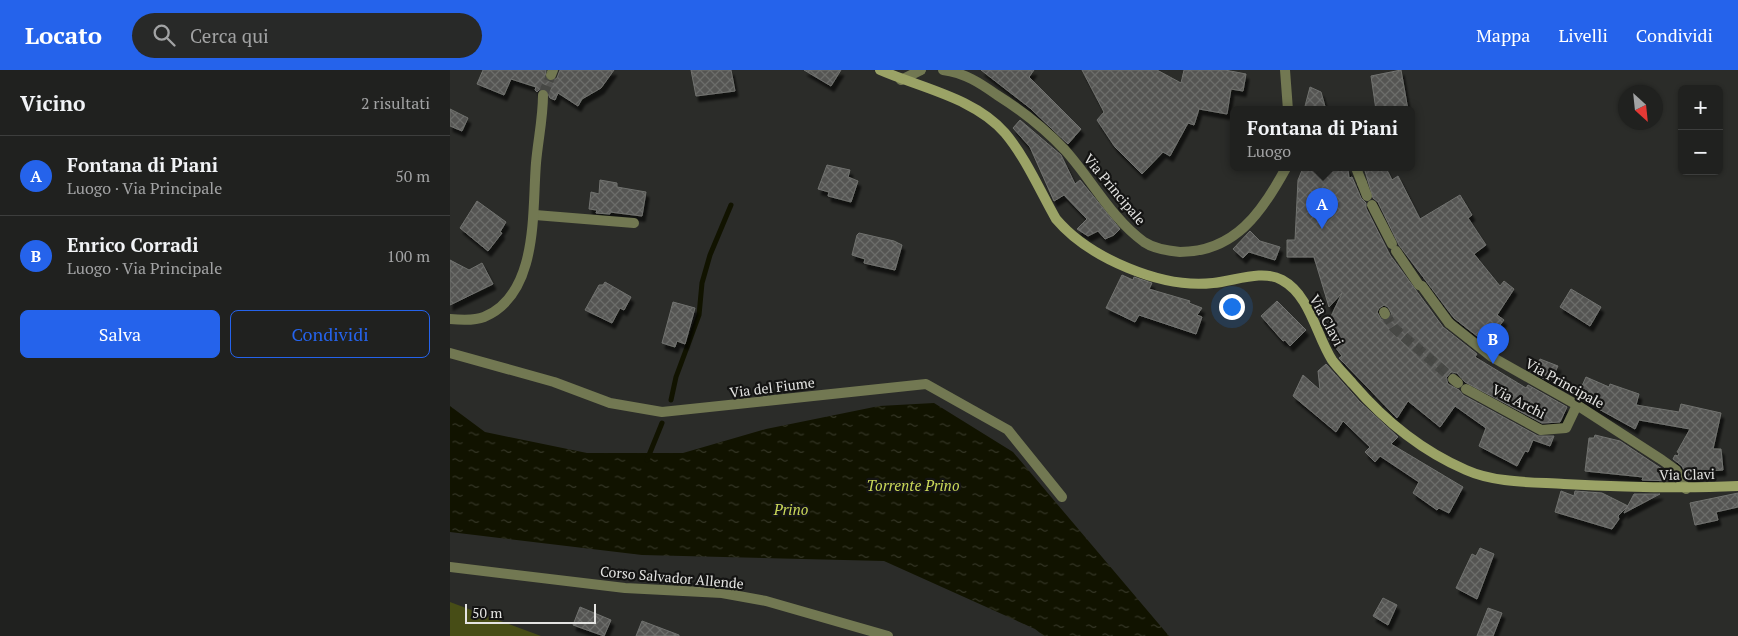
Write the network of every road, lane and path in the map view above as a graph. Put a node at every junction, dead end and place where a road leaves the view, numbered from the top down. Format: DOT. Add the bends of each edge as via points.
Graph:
graph roads {
  1 [pos="880,70"];
  2 [pos="921,70"];
  3 [pos="943,70"];
  4 [pos="1285,70"];
  5 [pos="901,80"];
  6 [pos="543,95"];
  7 [pos="1288,106"];
  8 [pos="1284,171"];
  9 [pos="1357,171"];
  10 [pos="535,215"];
  11 [pos="634,223"];
  12 [pos="450,319"];
  13 [pos="450,353"];
  14 [pos="1459,384"];
  15 [pos="1577,405"];
  16 [pos="1738,486"];
  17 [pos="1686,489"];
  18 [pos="1062,496"];
  19 [pos="450,566"];
  20 [pos="888,636"];
  1 -- 5 [label="main road, Via Clavi"];
  2 -- 5 [label="street"];
  3 -- 8 [label="street, Via Principale" via="968,76 1017,108 1064,150 1127,228 1146,244 1171,251 1193,252 1213,248 1235,236 1268,202"];
  4 -- 7 [label="street"];
  5 -- 17 [label="main road, Via Clavi" via="965,104 1004,132 1056,219 1100,254 1154,277 1189,283 1212,284 1269,274 1283,280 1307,308 1332,360 1378,412 1412,439 1466,470 1489,477 1534,482"];
  6 -- 10 [label="street"];
  9 -- 15 [label="street, Via Principale" via="1394,248 1449,323 1492,357"];
  10 -- 11 [label="street"];
  10 -- 12 [label="street" via="521,279 509,300 482,318"];
  13 -- 18 [label="street, Via del Fiume" via="554,382 610,403 662,412 926,384 1008,430"];
  14 -- 15 [label="street, Via Archi" via="1541,430 1566,428"];
  15 -- 17 [label="street, Via Principale" via="1676,470"];
  16 -- 17 [label="main road, Via Clavi"];
  19 -- 20 [label="street, Corso Salvador Allende" via="625,588 722,593 766,601"];
}
